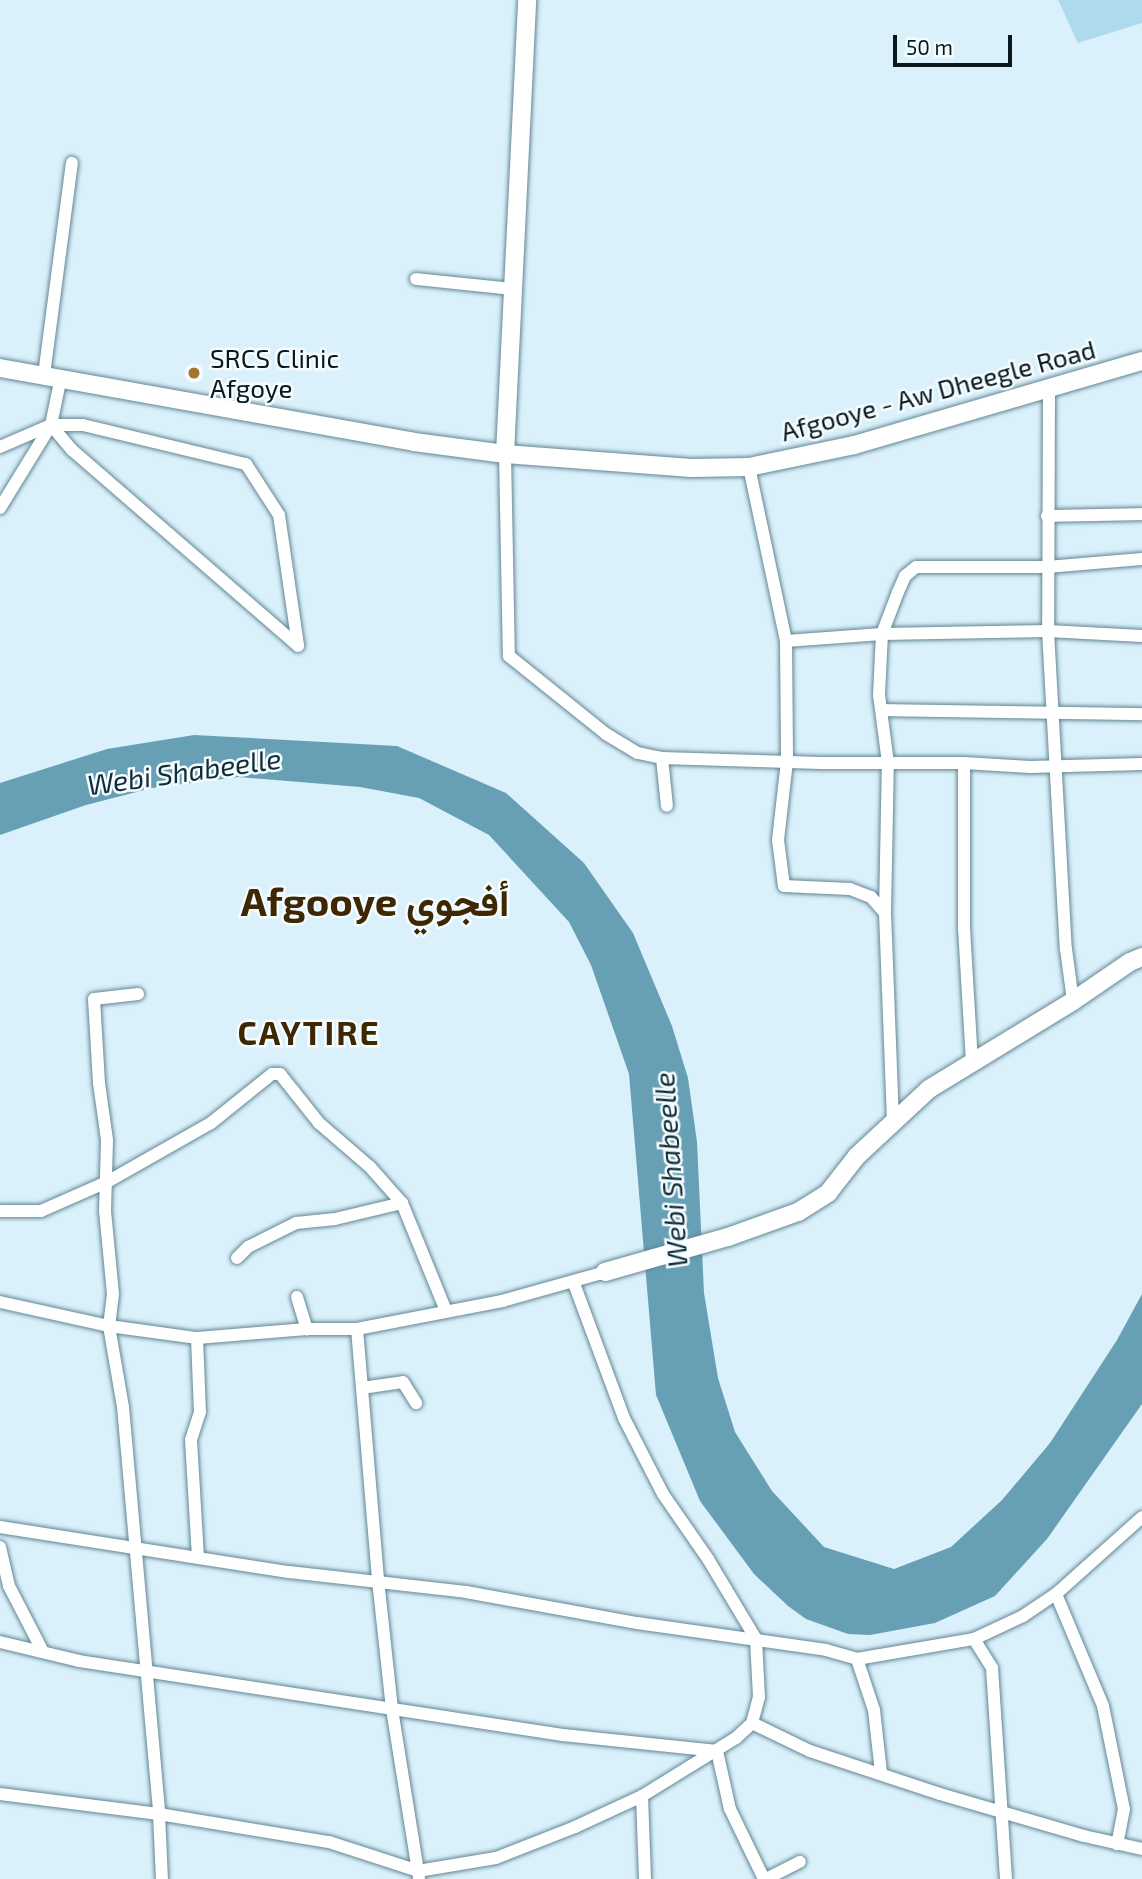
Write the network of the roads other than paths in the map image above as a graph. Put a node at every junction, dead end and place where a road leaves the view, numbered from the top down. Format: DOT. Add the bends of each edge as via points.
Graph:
graph roads {
  1 [pos="527,0"];
  2 [pos="72,163"];
  3 [pos="416,279"];
  4 [pos="513,289"];
  5 [pos="1142,360"];
  6 [pos="0,368"];
  7 [pos="52,376"];
  8 [pos="1049,388"];
  9 [pos="51,425"];
  10 [pos="0,447"];
  11 [pos="505,454"];
  12 [pos="749,467"];
  13 [pos="0,508"];
  14 [pos="1142,514"];
  15 [pos="1047,516"];
  16 [pos="1142,559"];
  17 [pos="1047,567"];
  18 [pos="1048,631"];
  19 [pos="882,634"];
  20 [pos="1142,636"];
  21 [pos="786,641"];
  22 [pos="883,710"];
  23 [pos="1052,712"];
  24 [pos="1142,714"];
  25 [pos="662,758"];
  26 [pos="787,761"];
  27 [pos="888,763"];
  28 [pos="964,763"];
  29 [pos="1142,764"];
  30 [pos="1056,766"];
  31 [pos="667,806"];
  32 [pos="885,913"];
  33 [pos="1142,957"];
  34 [pos="138,994"];
  35 [pos="1073,1001"];
  36 [pos="972,1061"];
  37 [pos="893,1121"];
  38 [pos="107,1182"];
  39 [pos="402,1203"];
  40 [pos="0,1210"];
  41 [pos="237,1258"];
  42 [pos="605,1272"];
  43 [pos="573,1281"];
  44 [pos="297,1297"];
  45 [pos="0,1302"];
  46 [pos="446,1311"];
  47 [pos="110,1326"];
  48 [pos="307,1329"];
  49 [pos="357,1329"];
  50 [pos="197,1338"];
  51 [pos="362,1388"];
  52 [pos="416,1403"];
  53 [pos="1142,1517"];
  54 [pos="0,1527"];
  55 [pos="0,1547"];
  56 [pos="136,1549"];
  57 [pos="198,1558"];
  58 [pos="378,1580"];
  59 [pos="1056,1594"];
  60 [pos="755,1639"];
  61 [pos="974,1639"];
  62 [pos="0,1642"];
  63 [pos="43,1652"];
  64 [pos="857,1659"];
  65 [pos="146,1672"];
  66 [pos="392,1709"];
  67 [pos="752,1723"];
  68 [pos="717,1751"];
  69 [pos="881,1772"];
  70 [pos="0,1794"];
  71 [pos="642,1796"];
  72 [pos="1002,1813"];
  73 [pos="159,1814"];
  74 [pos="1117,1844"];
  75 [pos="1142,1849"];
  76 [pos="800,1863"];
  77 [pos="415,1876"];
  78 [pos="162,1879"];
  79 [pos="645,1879"];
  80 [pos="765,1879"];
  81 [pos="1006,1879"];
  1 -- 4 [label="main road"];
  2 -- 7 [label="street"];
  3 -- 4 [label="street"];
  4 -- 11 [label="main road"];
  5 -- 8 [label="main road, Afgooye - Aw Dheegle Road"];
  6 -- 7 [label="main road, Afgooye - Aw Dheegle Road"];
  7 -- 9 [label="street"];
  7 -- 11 [label="main road, Afgooye - Aw Dheegle Road" via="414,442"];
  8 -- 12 [label="main road, Afgooye - Aw Dheegle Road" via="854,445"];
  8 -- 15 [label="street"];
  9 -- 9 [label="street" via="72,450 298,646 279,515 246,464 83,425"];
  9 -- 10 [label="street"];
  9 -- 13 [label="street"];
  11 -- 12 [label="main road, Afgooye - Aw Dheegle Road" via="691,468"];
  11 -- 25 [label="street" via="509,656 606,734 638,752"];
  12 -- 21 [label="street"];
  14 -- 15 [label="street"];
  15 -- 17 [label="street"];
  16 -- 17 [label="street"];
  17 -- 18 [label="street"];
  17 -- 19 [label="street" via="916,567 905,576"];
  18 -- 19 [label="street"];
  18 -- 20 [label="street"];
  18 -- 23 [label="street"];
  19 -- 21 [label="street"];
  19 -- 22 [label="street" via="879,695"];
  21 -- 26 [label="street"];
  22 -- 23 [label="street"];
  22 -- 27 [label="street"];
  23 -- 24 [label="street"];
  23 -- 30 [label="street"];
  25 -- 26 [label="street"];
  25 -- 31 [label="street"];
  26 -- 27 [label="street"];
  26 -- 32 [label="street" via="778,840 783,886 850,889 872,897"];
  27 -- 28 [label="street"];
  27 -- 32 [label="street"];
  28 -- 30 [label="street"];
  28 -- 36 [label="street" via="964,928"];
  29 -- 30 [label="street"];
  30 -- 35 [label="street"];
  32 -- 37 [label="street"];
  33 -- 35 [label="main road"];
  34 -- 38 [label="street" via="94,999"];
  35 -- 36 [label="main road"];
  36 -- 37 [label="main road" via="929,1089"];
  37 -- 42 [label="main road" via="828,1193 798,1212"];
  38 -- 39 [label="street" via="211,1123 272,1074 280,1074 318,1122 370,1167"];
  38 -- 40 [label="street" via="41,1210"];
  38 -- 47 [label="street" via="105,1211 113,1294"];
  39 -- 41 [label="street" via="296,1223 248,1247"];
  39 -- 46 [label="street"];
  42 -- 43 [label="street"];
  43 -- 46 [label="street"];
  43 -- 60 [label="street" via="624,1418"];
  44 -- 48 [label="street"];
  45 -- 47 [label="street"];
  46 -- 49 [label="street"];
  47 -- 50 [label="street"];
  47 -- 56 [label="street" via="123,1407"];
  48 -- 49 [label="street"];
  48 -- 50 [label="street"];
  49 -- 51 [label="street"];
  50 -- 57 [label="street" via="200,1412 191,1440"];
  51 -- 52 [label="street" via="403,1382"];
  51 -- 58 [label="street"];
  53 -- 59 [label="street"];
  54 -- 56 [label="street"];
  55 -- 63 [label="street" via="9,1586"];
  56 -- 57 [label="street"];
  56 -- 65 [label="street"];
  57 -- 58 [label="street" via="289,1573"];
  58 -- 60 [label="street"];
  58 -- 66 [label="street"];
  59 -- 61 [label="street"];
  59 -- 74 [label="street" via="1103,1706 1124,1809"];
  60 -- 64 [label="street"];
  60 -- 67 [label="street" via="759,1697"];
  61 -- 64 [label="street"];
  61 -- 72 [label="street" via="992,1668"];
  62 -- 63 [label="street"];
  63 -- 65 [label="street"];
  64 -- 69 [label="street" via="874,1710"];
  65 -- 66 [label="street"];
  65 -- 73 [label="street"];
  66 -- 68 [label="street" via="563,1735"];
  66 -- 77 [label="street"];
  67 -- 68 [label="street"];
  67 -- 69 [label="street" via="810,1751"];
  68 -- 71 [label="street"];
  68 -- 80 [label="street" via="730,1809"];
  69 -- 72 [label="street"];
  70 -- 73 [label="street"];
  71 -- 77 [label="street" via="496,1858"];
  71 -- 79 [label="street"];
  72 -- 74 [label="street"];
  72 -- 81 [label="street"];
  73 -- 77 [label="street" via="329,1842"];
  73 -- 78 [label="street"];
  74 -- 75 [label="street"];
  76 -- 80 [label="street"];
}
